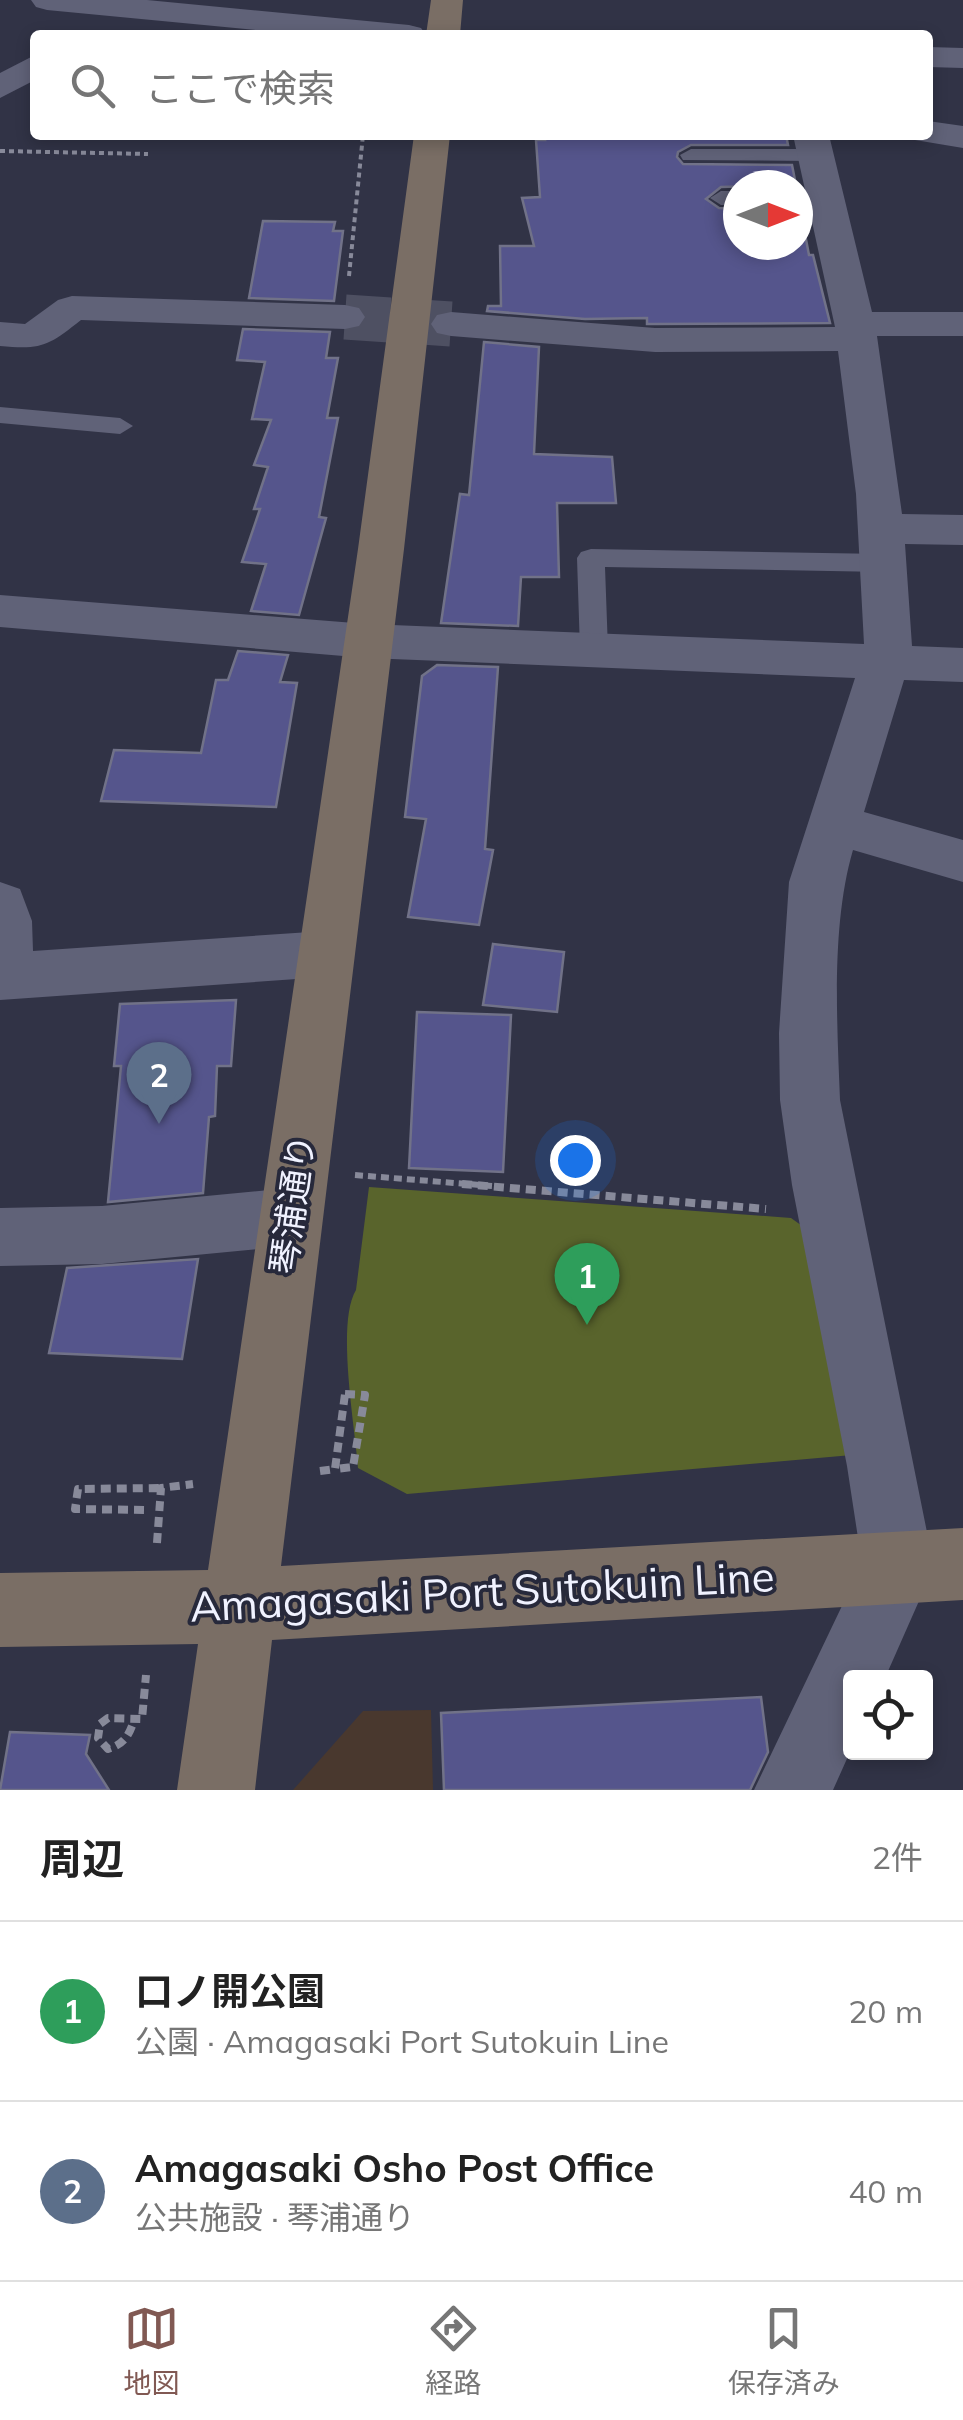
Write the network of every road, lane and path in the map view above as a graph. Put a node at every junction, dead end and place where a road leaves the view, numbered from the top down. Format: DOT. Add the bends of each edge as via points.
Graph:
graph roads {
  1 [pos="46,0"];
  2 [pos="447,0"];
  3 [pos="358,30"];
  4 [pos="444,30"];
  5 [pos="933,57"];
  6 [pos="963,58"];
  7 [pos="30,68"];
  8 [pos="933,82"];
  9 [pos="963,83"];
  10 [pos="0,88"];
  11 [pos="933,133"];
  12 [pos="963,137"];
  13 [pos="363,140"];
  14 [pos="431,140"];
  15 [pos="813,145"];
  16 [pos="0,152"];
  17 [pos="148,154"];
  18 [pos="691,155"];
  19 [pos="812,170"];
  20 [pos="813,204"];
  21 [pos="345,318"];
  22 [pos="451,324"];
  23 [pos="963,324"];
  24 [pos="856,331"];
  25 [pos="0,334"];
  26 [pos="0,415"];
  27 [pos="120,426"];
  28 [pos="963,530"];
  29 [pos="882,546"];
  30 [pos="0,611"];
  31 [pos="368,630"];
  32 [pos="594,650"];
  33 [pos="884,662"];
  34 [pos="963,665"];
  35 [pos="834,824"];
  36 [pos="963,861"];
  37 [pos="0,904"];
  38 [pos="325,954"];
  39 [pos="0,975"];
  40 [pos="339,1173"];
  41 [pos="290,1217"];
  42 [pos="830,1217"];
  43 [pos="0,1237"];
  44 [pos="353,1468"];
  45 [pos="335,1470"];
  46 [pos="161,1488"];
  47 [pos="144,1510"];
  48 [pos="931,1566"];
  49 [pos="241,1605"];
  50 [pos="0,1610"];
  51 [pos="142,1719"];
  52 [pos="132,1726"];
  53 [pos="216,1790"];
  54 [pos="793,1790"];
  1 -- 3 [label="street"];
  2 -- 4 [label="street"];
  5 -- 6 [label="street"];
  7 -- 10 [label="street"];
  8 -- 9 [label="street"];
  11 -- 12 [label="street"];
  13 -- 21 [label="path"];
  14 -- 31 [label="street, 琴浦通り"];
  15 -- 18 [label="lane"];
  15 -- 19 [label="street"];
  16 -- 17 [label="path"];
  20 -- 24 [label="street"];
  21 -- 25 [label="street" via="72,308 34,337"];
  22 -- 24 [label="street" via="655,340"];
  23 -- 24 [label="street"];
  24 -- 29 [label="street"];
  26 -- 27 [label="lane"];
  28 -- 29 [label="street"];
  29 -- 32 [label="lane" via="591,558"];
  29 -- 33 [label="street" via="889,636"];
  30 -- 31 [label="street"];
  31 -- 32 [label="street"];
  31 -- 38 [label="street, 琴浦通り"];
  32 -- 33 [label="street"];
  33 -- 34 [label="street"];
  33 -- 35 [label="street"];
  35 -- 36 [label="street"];
  35 -- 42 [label="street" via="816,882 808,1033 810,1100"];
  37 -- 39 [label="street" via="6,955"];
  38 -- 39 [label="street"];
  38 -- 41 [label="street, 琴浦通り"];
  40 -- 42 [label="path"];
  41 -- 43 [label="street"];
  41 -- 49 [label="street, 琴浦通り"];
  42 -- 48 [label="street" via="882,1466"];
  44 -- 45 [label="path" via="365,1395 345,1394"];
  46 -- 47 [label="path" via="78,1488 75,1509"];
  48 -- 49 [label="street, Amagasaki Port Sutokuin Line"];
  48 -- 54 [label="street"];
  49 -- 50 [label="street, Amagasaki Port Sutokuin Line"];
  49 -- 53 [label="street, 琴浦通り"];
  51 -- 52 [label="path" via="108,1718 98,1738 108,1749 116,1747"];
}
